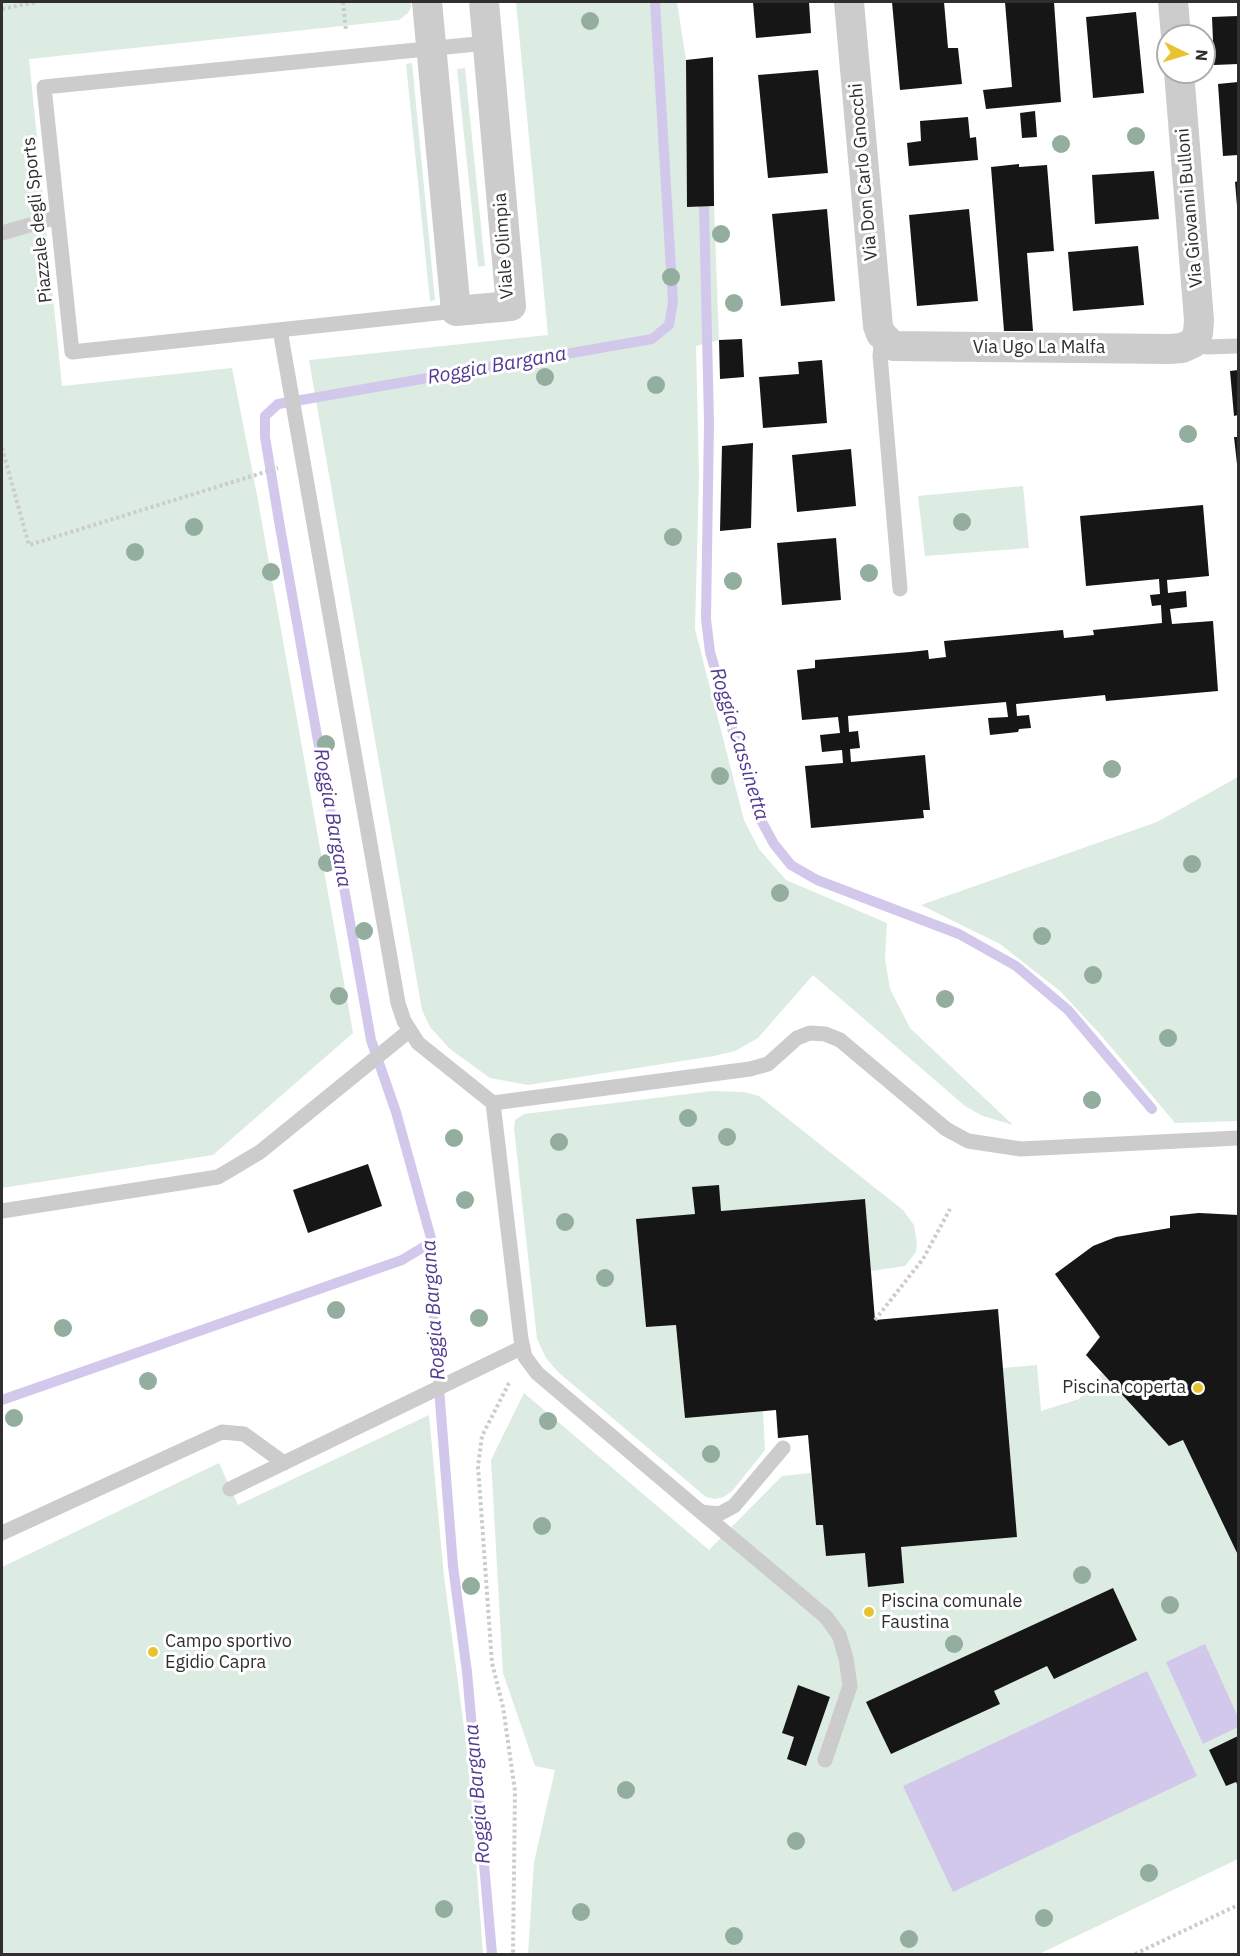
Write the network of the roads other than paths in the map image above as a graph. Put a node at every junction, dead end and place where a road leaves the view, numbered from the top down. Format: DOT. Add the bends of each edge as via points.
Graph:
graph roads {
  1 [pos="427,2"];
  2 [pos="484,2"];
  3 [pos="849,2"];
  4 [pos="1173,2"];
  5 [pos="1175,24"];
  6 [pos="487,43"];
  7 [pos="432,49"];
  8 [pos="1180,84"];
  9 [pos="57,217"];
  10 [pos="2,233"];
  11 [pos="456,311"];
  12 [pos="280,330"];
  13 [pos="886,340"];
  14 [pos="1193,343"];
  15 [pos="1239,346"];
  16 [pos="900,589"];
  17 [pos="409,1031"];
  18 [pos="493,1103"];
  19 [pos="1239,1138"];
  20 [pos="2,1211"];
  21 [pos="524,1352"];
  22 [pos="783,1448"];
  23 [pos="284,1463"];
  24 [pos="230,1489"];
  25 [pos="701,1512"];
  26 [pos="2,1533"];
  27 [pos="825,1760"];
  1 -- 7 [label="street"];
  2 -- 6 [label="street, Viale Olimpia"];
  3 -- 13 [label="street, Via Don Carlo Gnocchi" via="878,326"];
  4 -- 5 [label="street"];
  6 -- 7 [label="lane"];
  6 -- 11 [label="street, Viale Olimpia" via="511,306"];
  7 -- 9 [label="lane, Piazzale degli Sports" via="44,87"];
  7 -- 11 [label="street"];
  8 -- 14 [label="street, Via Giovanni Bulloni" via="1199,320"];
  9 -- 10 [label="lane"];
  9 -- 12 [label="lane, Piazzale degli Sports" via="72,352"];
  11 -- 12 [label="lane, Piazzale degli Sports"];
  12 -- 17 [label="lane" via="396,991"];
  13 -- 14 [label="street, Via Ugo La Malfa" via="903,347 1169,349"];
  13 -- 16 [label="lane" via="880,355"];
  14 -- 15 [label="lane" via="1207,347"];
  17 -- 18 [label="lane" via="418,1043"];
  17 -- 20 [label="lane" via="260,1152 218,1177"];
  18 -- 19 [label="lane" via="750,1069 768,1064 797,1038 810,1033 840,1040 946,1129 968,1141 992,1147 1021,1149"];
  18 -- 21 [label="lane"];
  21 -- 23 [label="lane" via="453,1381"];
  21 -- 25 [label="lane" via="537,1372"];
  22 -- 25 [label="lane" via="734,1506 719,1514"];
  23 -- 24 [label="lane"];
  23 -- 26 [label="lane" via="244,1434 222,1432"];
  25 -- 27 [label="lane" via="826,1617 839,1635 850,1686"];
}
